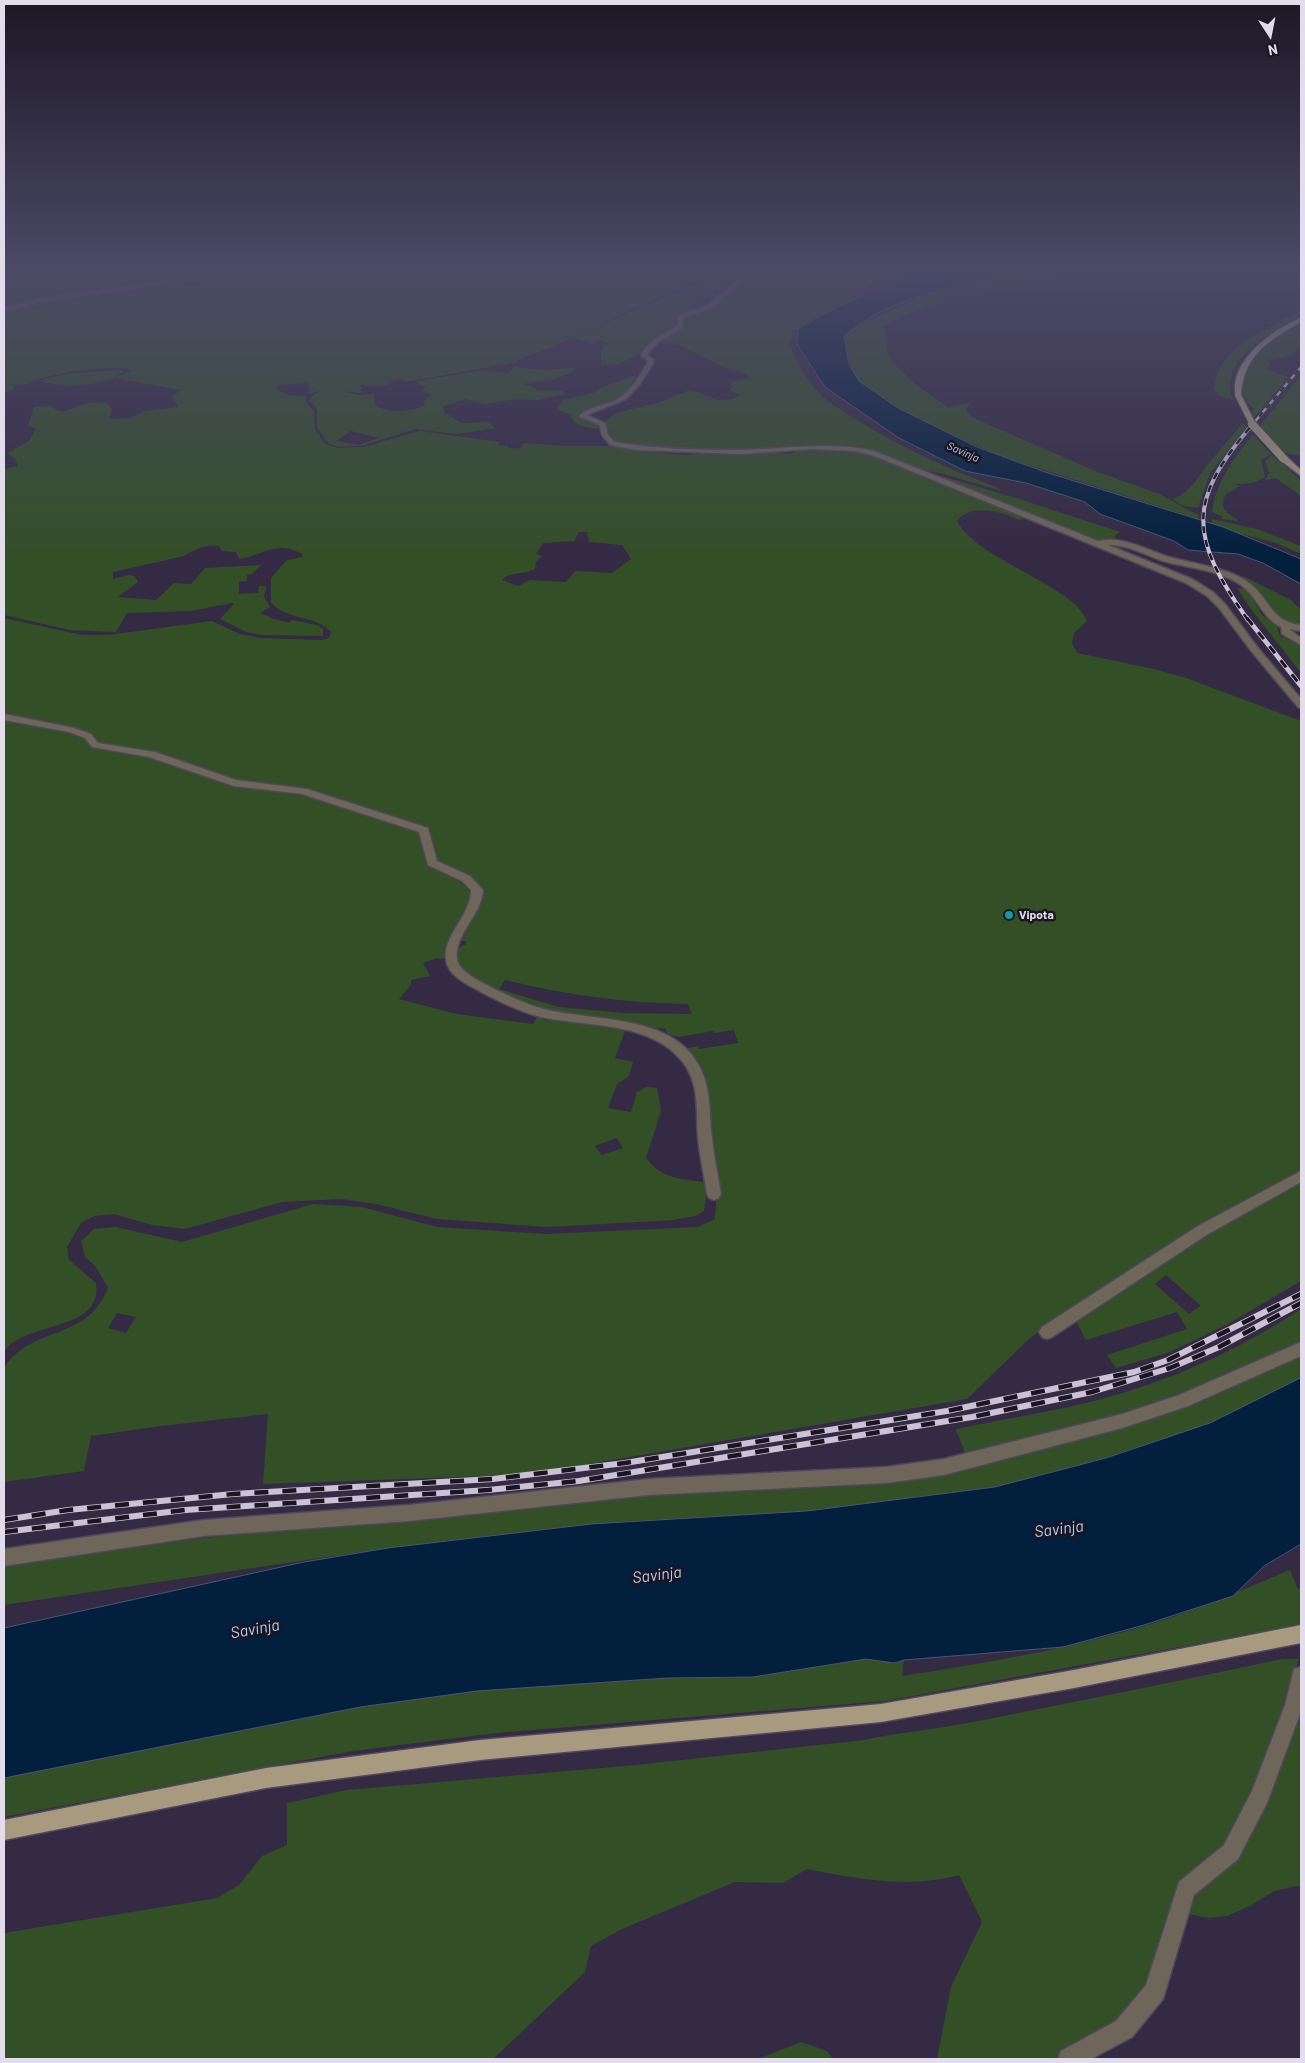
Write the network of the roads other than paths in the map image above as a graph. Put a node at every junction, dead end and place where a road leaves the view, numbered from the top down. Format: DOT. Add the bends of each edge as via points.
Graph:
graph roads {
  1 [pos="648,366"];
  2 [pos="1244,366"];
  3 [pos="1301,474"];
  4 [pos="1096,544"];
  5 [pos="1285,627"];
  6 [pos="1301,628"];
  7 [pos="1301,642"];
  8 [pos="1301,704"];
  9 [pos="4,717"];
  10 [pos="1301,1176"];
  11 [pos="714,1194"];
  12 [pos="1048,1332"];
  13 [pos="1301,1349"];
  14 [pos="4,1558"];
  15 [pos="1301,1634"];
  16 [pos="1301,1676"];
  17 [pos="4,1830"];
  18 [pos="1069,2059"];
  1 -- 4 [label="street" via="619,401 582,416 603,424 605,435 612,444 741,452 812,447 855,449 874,453"];
  2 -- 3 [label="main road, bridge" via="1239,375 1238,395 1246,415 1261,436"];
  4 -- 5 [label="street" via="1118,543 1243,582 1258,594 1265,608"];
  4 -- 8 [label="street" via="1189,581 1210,594"];
  5 -- 6 [label="street"];
  5 -- 7 [label="street" via="1285,632"];
  9 -- 11 [label="street" via="71,730 88,736 95,745 151,754 234,783 303,791 424,830 432,863 472,882 478,894 474,909 450,949 457,972 499,996 539,1012 640,1030 670,1040 692,1065 700,1079"];
  10 -- 12 [label="street" via="1203,1230"];
  13 -- 14 [label="street" via="1182,1401 1122,1421 944,1467 886,1475 649,1487 409,1513 204,1528"];
  15 -- 17 [label="main road" via="881,1713 480,1750 266,1778"];
  16 -- 18 [label="street" via="1294,1705 1260,1796 1231,1852 1186,1889 1155,1991 1124,2029"];
}
